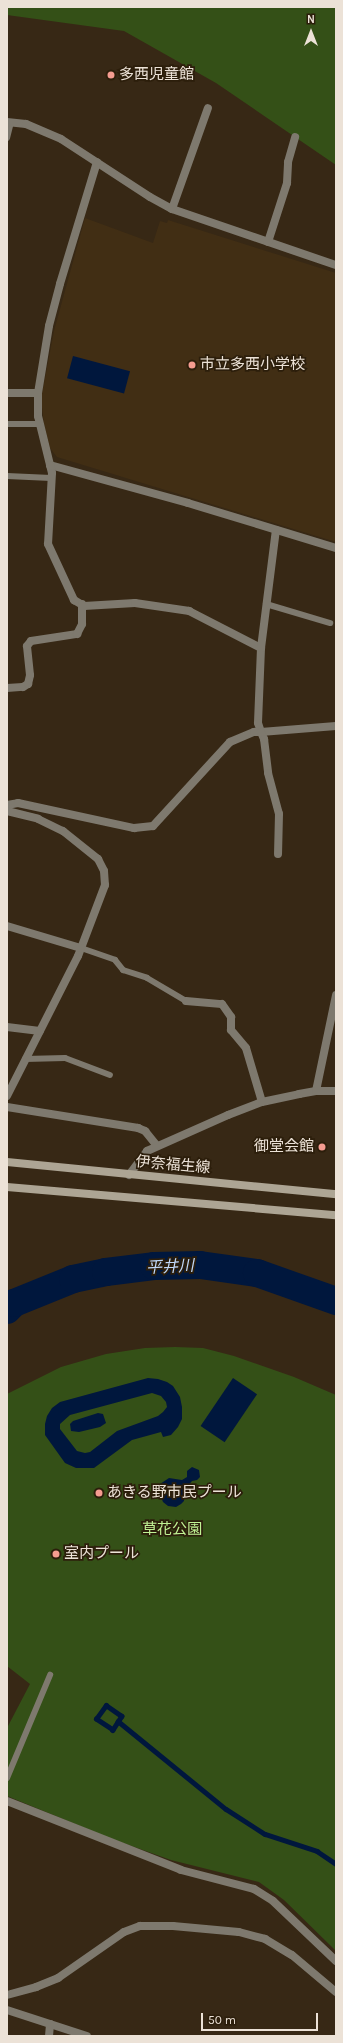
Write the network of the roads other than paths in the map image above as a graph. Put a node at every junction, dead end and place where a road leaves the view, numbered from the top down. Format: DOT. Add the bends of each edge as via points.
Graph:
graph roads {
  1 [pos="208,108"];
  2 [pos="9,122"];
  3 [pos="295,136"];
  4 [pos="7,138"];
  5 [pos="97,162"];
  6 [pos="172,209"];
  7 [pos="268,242"];
  8 [pos="336,265"];
  9 [pos="7,393"];
  10 [pos="38,393"];
  11 [pos="7,424"];
  12 [pos="40,424"];
  13 [pos="50,465"];
  14 [pos="7,476"];
  15 [pos="51,478"];
  16 [pos="276,530"];
  17 [pos="336,548"];
  18 [pos="82,604"];
  19 [pos="266,604"];
  20 [pos="330,623"];
  21 [pos="261,648"];
  22 [pos="7,688"];
  23 [pos="336,726"];
  24 [pos="261,732"];
  25 [pos="7,805"];
  26 [pos="7,811"];
  27 [pos="278,854"];
  28 [pos="7,926"];
  29 [pos="81,948"];
  30 [pos="336,995"];
  31 [pos="186,1001"];
  32 [pos="7,1027"];
  33 [pos="40,1031"];
  34 [pos="25,1059"];
  35 [pos="110,1075"];
  36 [pos="316,1090"];
  37 [pos="336,1090"];
  38 [pos="7,1096"];
  39 [pos="262,1102"];
  40 [pos="7,1108"];
  41 [pos="157,1146"];
  42 [pos="7,1162"];
  43 [pos="129,1175"];
  44 [pos="7,1187"];
  45 [pos="336,1194"];
  46 [pos="336,1215"];
  47 [pos="50,1675"];
  48 [pos="7,1778"];
  49 [pos="7,1801"];
  50 [pos="336,1961"];
  51 [pos="336,1992"];
  52 [pos="7,1995"];
  53 [pos="7,2010"];
  54 [pos="50,2024"];
  55 [pos="49,2036"];
  56 [pos="87,2036"];
  1 -- 6 [label="street"];
  2 -- 4 [label="lane"];
  2 -- 5 [label="street" via="26,124 47,132"];
  3 -- 7 [label="street" via="288,162 287,183"];
  5 -- 6 [label="street"];
  5 -- 10 [label="street" via="49,326"];
  6 -- 7 [label="street"];
  7 -- 8 [label="street"];
  9 -- 10 [label="street"];
  10 -- 12 [label="street"];
  11 -- 12 [label="lane"];
  12 -- 13 [label="street"];
  13 -- 15 [label="street"];
  13 -- 16 [label="street"];
  14 -- 15 [label="lane"];
  15 -- 18 [label="street" via="48,544 74,600"];
  16 -- 17 [label="street"];
  16 -- 19 [label="street"];
  18 -- 21 [label="street" via="135,603 188,611"];
  18 -- 22 [label="street" via="82,624 77,634 31,641 28,646 28,684 23,688"];
  19 -- 20 [label="lane"];
  19 -- 21 [label="street"];
  21 -- 24 [label="street" via="258,723"];
  23 -- 24 [label="street"];
  24 -- 25 [label="street" via="254,732 230,742 153,826 134,828 18,803"];
  24 -- 27 [label="street" via="268,773 280,814"];
  26 -- 29 [label="street" via="38,819 62,831 98,859 104,871 105,885"];
  28 -- 29 [label="street"];
  29 -- 31 [label="lane" via="115,960 123,970 147,978"];
  29 -- 33 [label="street"];
  30 -- 36 [label="street"];
  31 -- 39 [label="street" via="222,1004 231,1017 231,1030 246,1048"];
  32 -- 33 [label="street"];
  33 -- 34 [label="street"];
  34 -- 35 [label="lane" via="65,1058"];
  34 -- 38 [label="street"];
  36 -- 37 [label="street"];
  36 -- 39 [label="street"];
  39 -- 41 [label="street"];
  40 -- 41 [label="street" via="138,1128 145,1131"];
  41 -- 43 [label="street" via="142,1156"];
  42 -- 43 [label="main road, 伊奈福生線"];
  43 -- 45 [label="main road, 伊奈福生線"];
  44 -- 46 [label="main road"];
  47 -- 48 [label="lane"];
  49 -- 50 [label="street" via="181,1870 254,1889 272,1901"];
  51 -- 52 [label="street" via="292,1956 265,1939 238,1932 173,1926 140,1926 124,1932 58,1978"];
  53 -- 54 [label="street"];
  54 -- 55 [label="street"];
  54 -- 56 [label="street"];
}
